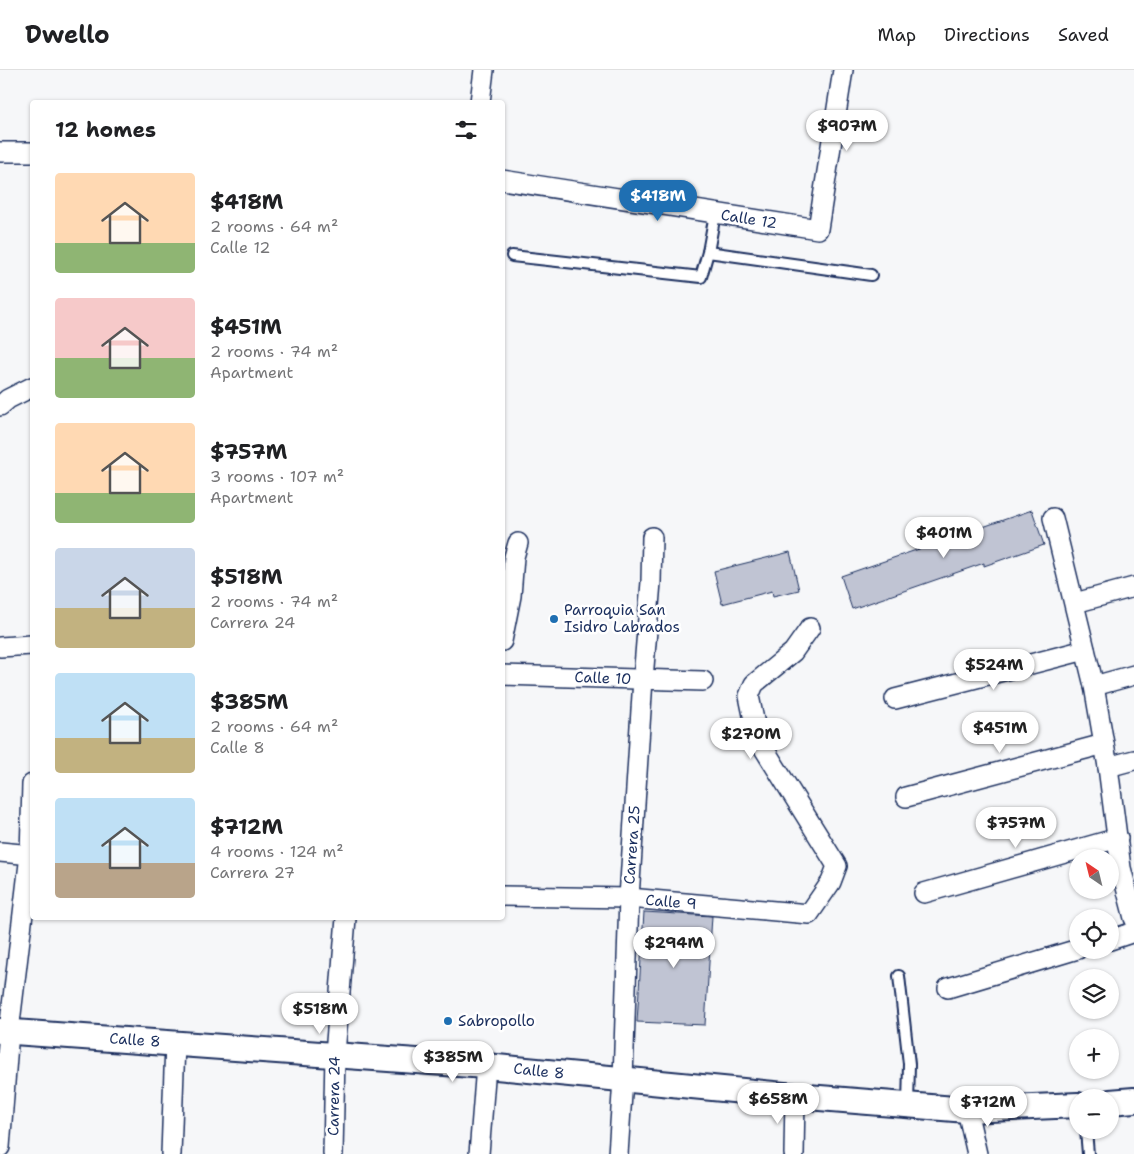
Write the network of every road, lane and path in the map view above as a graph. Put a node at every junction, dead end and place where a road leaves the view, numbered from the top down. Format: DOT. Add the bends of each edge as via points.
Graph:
graph roads {
  1 [pos="484,70"];
  2 [pos="844,70"];
  3 [pos="480,100"];
  4 [pos="0,152"];
  5 [pos="30,152"];
  6 [pos="505,180"];
  7 [pos="715,214"];
  8 [pos="708,252"];
  9 [pos="512,256"];
  10 [pos="871,276"];
  11 [pos="30,388"];
  12 [pos="0,406"];
  13 [pos="1053,518"];
  14 [pos="652,537"];
  15 [pos="518,543"];
  16 [pos="1134,587"];
  17 [pos="1075,603"];
  18 [pos="505,626"];
  19 [pos="810,628"];
  20 [pos="0,646"];
  21 [pos="30,646"];
  22 [pos="1085,650"];
  23 [pos="505,675"];
  24 [pos="1134,675"];
  25 [pos="642,680"];
  26 [pos="703,681"];
  27 [pos="1094,686"];
  28 [pos="895,699"];
  29 [pos="1104,744"];
  30 [pos="1134,760"];
  31 [pos="1108,767"];
  32 [pos="906,797"];
  33 [pos="1118,838"];
  34 [pos="0,852"];
  35 [pos="30,855"];
  36 [pos="30,862"];
  37 [pos="1128,866"];
  38 [pos="924,893"];
  39 [pos="505,896"];
  40 [pos="628,898"];
  41 [pos="1134,918"];
  42 [pos="346,920"];
  43 [pos="1134,932"];
  44 [pos="1119,937"];
  45 [pos="1069,952"];
  46 [pos="899,976"];
  47 [pos="948,988"];
  48 [pos="5,1031"];
  49 [pos="175,1043"];
  50 [pos="335,1054"];
  51 [pos="486,1066"];
  52 [pos="623,1079"];
  53 [pos="795,1096"];
  54 [pos="1134,1100"];
  55 [pos="1119,1101"];
  56 [pos="908,1105"];
  57 [pos="1069,1105"];
  58 [pos="967,1110"];
  59 [pos="1087,1139"];
  60 [pos="0,1147"];
  61 [pos="170,1154"];
  62 [pos="333,1154"];
  63 [pos="479,1154"];
  64 [pos="618,1154"];
  65 [pos="794,1154"];
  66 [pos="977,1154"];
  67 [pos="1088,1154"];
  1 -- 3 [label="street"];
  2 -- 7 [label="street, Calle 12" via="818,230"];
  4 -- 5 [label="street"];
  6 -- 7 [label="street, Calle 12"];
  7 -- 8 [label="lane"];
  8 -- 9 [label="lane" via="701,277"];
  8 -- 10 [label="lane"];
  11 -- 12 [label="street"];
  13 -- 17 [label="street"];
  14 -- 25 [label="street, Carrera 25"];
  15 -- 18 [label="street"];
  16 -- 17 [label="street"];
  17 -- 22 [label="street"];
  19 -- 40 [label="street, Calle 9" via="793,652 754,684 749,696 758,739 837,866 831,882 809,914"];
  20 -- 21 [label="street"];
  22 -- 27 [label="street"];
  22 -- 28 [label="street"];
  23 -- 25 [label="street, Calle 10"];
  24 -- 27 [label="street"];
  25 -- 26 [label="street, Calle 10"];
  25 -- 40 [label="street, Carrera 25"];
  27 -- 29 [label="street"];
  29 -- 31 [label="street"];
  29 -- 32 [label="street"];
  30 -- 31 [label="street"];
  31 -- 33 [label="street"];
  33 -- 37 [label="street"];
  33 -- 38 [label="street"];
  34 -- 35 [label="street"];
  36 -- 48 [label="street"];
  37 -- 41 [label="street"];
  39 -- 40 [label="street, Calle 9"];
  40 -- 52 [label="street, Carrera 25"];
  42 -- 50 [label="street, Carrera 24"];
  43 -- 44 [label="street"];
  45 -- 47 [label="street"];
  46 -- 56 [label="lane" via="909,1064"];
  48 -- 49 [label="street, Calle 8"];
  48 -- 60 [label="street"];
  49 -- 50 [label="street, Calle 8"];
  49 -- 61 [label="street"];
  50 -- 51 [label="street, Calle 8"];
  50 -- 62 [label="street, Carrera 24"];
  51 -- 52 [label="street, Calle 8"];
  51 -- 63 [label="street"];
  52 -- 53 [label="street, Calle 8"];
  52 -- 64 [label="street, Carrera 25"];
  53 -- 56 [label="street, Calle 8"];
  53 -- 65 [label="street"];
  54 -- 55 [label="street"];
  56 -- 58 [label="street, Calle 8"];
  57 -- 58 [label="street, Calle 8"];
  58 -- 66 [label="street"];
  59 -- 67 [label="lane"];
}
